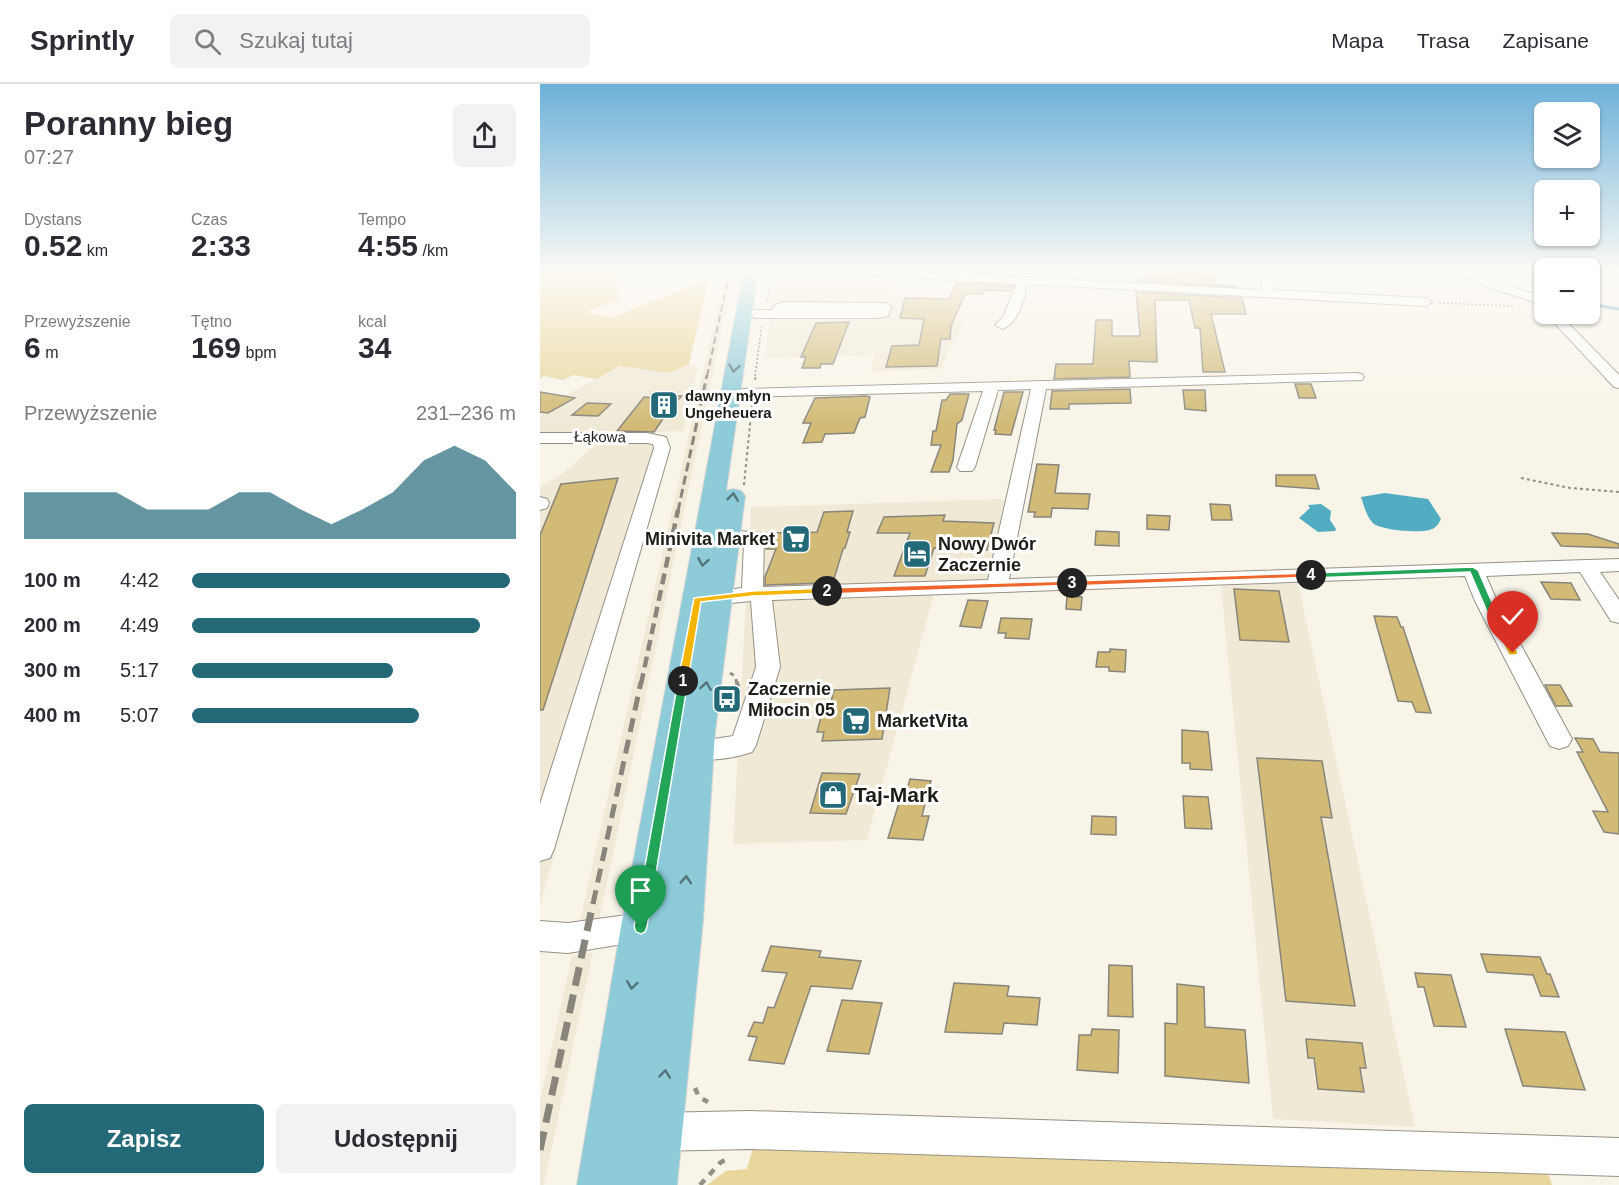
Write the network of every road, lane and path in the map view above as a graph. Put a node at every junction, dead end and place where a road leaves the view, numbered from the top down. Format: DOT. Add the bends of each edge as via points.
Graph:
graph roads {
  1 [pos="745,321"];
  2 [pos="764,321"];
  3 [pos="764,321"];
  4 [pos="1006,321"];
  5 [pos="1562,324"];
  6 [pos="1002,325"];
  7 [pos="1357,377"];
  8 [pos="1040,384"];
  9 [pos="1619,384"];
  10 [pos="992,385"];
  11 [pos="750,392"];
  12 [pos="733,437"];
  13 [pos="540,438"];
  14 [pos="966,467"];
  15 [pos="1521,478"];
  16 [pos="743,492"];
  17 [pos="1619,492"];
  18 [pos="728,536"];
  19 [pos="1619,565"];
  20 [pos="1586,566"];
  21 [pos="1473,570"];
  22 [pos="997,586"];
  23 [pos="733,596"];
  24 [pos="1619,616"];
  25 [pos="728,665"];
  26 [pos="730,674"];
  27 [pos="1559,739"];
  28 [pos="697,750"];
  29 [pos="544,826"];
  30 [pos="641,927"];
  31 [pos="540,936"];
  32 [pos="658,1132"];
  33 [pos="610,1133"];
  34 [pos="737,1155"];
  35 [pos="1619,1157"];
  36 [pos="602,1185"];
  37 [pos="652,1185"];
  38 [pos="700,1185"];
  1 -- 12 [label="main road, one-way"];
  2 -- 11 [label="main road"];
  3 -- 11 [label="path"];
  4 -- 6 [label="street"];
  5 -- 9 [label="street"];
  7 -- 8 [label="street"];
  8 -- 10 [label="street"];
  8 -- 22 [label="street"];
  10 -- 11 [label="street"];
  10 -- 14 [label="street"];
  11 -- 12 [label="main road"];
  11 -- 16 [label="path"];
  18 -- 12 [label="main road, one-way"];
  12 -- 23 [label="main road, one-way"];
  13 -- 29 [label="street, Łąkowa" via="647,438 660,441 662,448"];
  15 -- 17 [label="path" via="1563,488"];
  18 -- 23 [label="main road"];
  18 -- 23 [label="street" via="754,537"];
  19 -- 20 [label="street"];
  20 -- 21 [label="street"];
  20 -- 24 [label="street"];
  21 -- 22 [label="street"];
  21 -- 27 [label="street"];
  22 -- 23 [label="street"];
  28 -- 23 [label="main road, one-way"];
  23 -- 28 [label="street" via="768,668 743,745"];
  23 -- 30 [label="main road"];
  25 -- 26 [label="path"];
  32 -- 28 [label="main road, one-way" via="683,920"];
  30 -- 31 [label="street" via="568,938"];
  30 -- 33 [label="main road, one-way"];
  32 -- 33 [label="street"];
  32 -- 35 [label="street" via="762,1130"];
  32 -- 37 [label="main road"];
  33 -- 36 [label="main road"];
  34 -- 38 [label="path" via="720,1163"];
}
